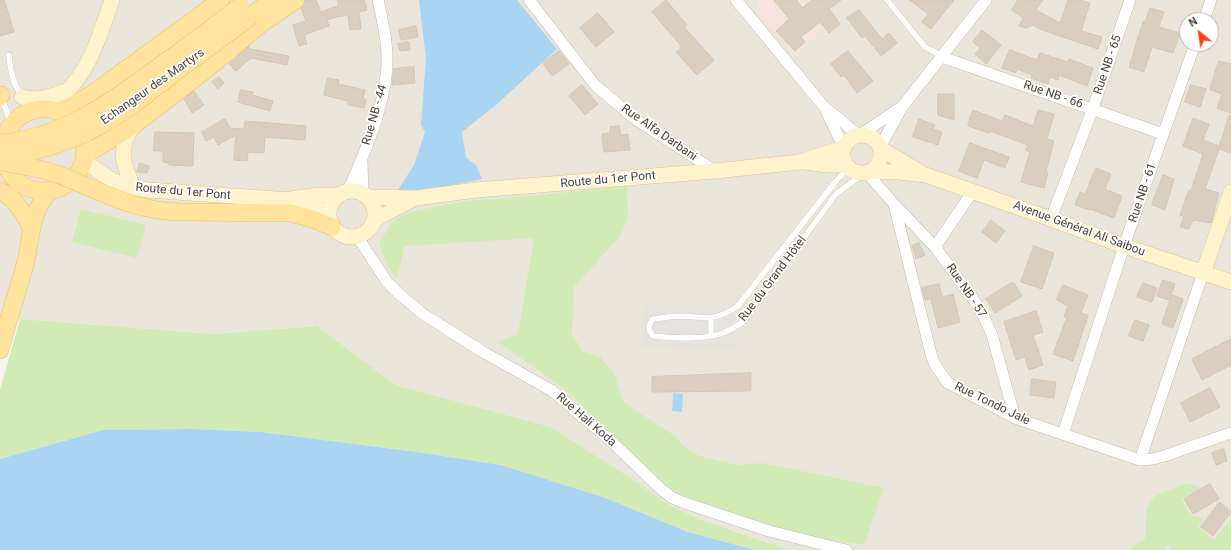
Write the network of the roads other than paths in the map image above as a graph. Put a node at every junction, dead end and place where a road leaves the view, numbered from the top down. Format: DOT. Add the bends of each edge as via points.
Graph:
graph roads {
  1 [pos="112,0"];
  2 [pos="221,0"];
  3 [pos="272,0"];
  4 [pos="296,0"];
  5 [pos="378,0"];
  6 [pos="528,0"];
  7 [pos="737,0"];
  8 [pos="887,0"];
  9 [pos="986,0"];
  10 [pos="1130,0"];
  11 [pos="1211,0"];
  12 [pos="246,7"];
  13 [pos="1207,12"];
  14 [pos="1192,52"];
  15 [pos="9,55"];
  16 [pos="942,57"];
  17 [pos="68,89"];
  18 [pos="0,94"];
  19 [pos="22,97"];
  20 [pos="902,107"];
  21 [pos="825,108"];
  22 [pos="1093,108"];
  23 [pos="47,110"];
  24 [pos="6,125"];
  25 [pos="134,125"];
  26 [pos="1163,134"];
  27 [pos="859,135"];
  28 [pos="0,143"];
  29 [pos="844,147"];
  30 [pos="881,148"];
  31 [pos="0,158"];
  32 [pos="84,158"];
  33 [pos="362,158"];
  34 [pos="0,162"];
  35 [pos="800,162"];
  36 [pos="847,167"];
  37 [pos="715,172"];
  38 [pos="867,173"];
  39 [pos="926,175"];
  40 [pos="12,181"];
  41 [pos="134,188"];
  42 [pos="0,191"];
  43 [pos="50,191"];
  44 [pos="973,191"];
  45 [pos="1231,192"];
  46 [pos="343,193"];
  47 [pos="365,195"];
  48 [pos="416,198"];
  49 [pos="290,200"];
  50 [pos="894,204"];
  51 [pos="1051,219"];
  52 [pos="330,220"];
  53 [pos="374,220"];
  54 [pos="30,229"];
  55 [pos="357,236"];
  56 [pos="1124,246"];
  57 [pos="935,247"];
  58 [pos="1203,273"];
  59 [pos="1231,282"];
  60 [pos="711,318"];
  61 [pos="711,336"];
  62 [pos="0,350"];
  63 [pos="1015,418"];
  64 [pos="1231,432"];
  65 [pos="1063,434"];
  66 [pos="1140,460"];
  67 [pos="846,550"];
  1 -- 17 [label="street" via="98,40 80,74"];
  2 -- 23 [label="main road" via="73,106"];
  3 -- 12 [label="main road, Echangeur des Martyrs"];
  4 -- 25 [label="main road" via="261,24"];
  5 -- 33 [label="street, Rue NB - 44" via="388,56 387,71 382,100"];
  6 -- 37 [label="street, Rue Alfa Darbani" via="595,85 636,119"];
  7 -- 21 [label="street"];
  8 -- 16 [label="lane" via="925,47"];
  9 -- 16 [label="street"];
  10 -- 22 [label="street, Rue NB - 65"];
  11 -- 13 [label="street"];
  12 -- 28 [label="main road, Echangeur des Martyrs, bridge" via="79,120 54,131"];
  12 -- 31 [label="main road, Echangeur des Martyrs, bridge" via="133,105 103,124 37,152"];
  14 -- 26 [label="street, Rue NB - 61"];
  15 -- 19 [label="lane" via="14,82"];
  16 -- 20 [label="street"];
  16 -- 22 [label="street, Rue NB - 66"];
  17 -- 19 [label="street" via="40,99"];
  17 -- 23 [label="street"];
  18 -- 24 [label="lane"];
  19 -- 23 [label="lane"];
  20 -- 27 [label="street"];
  20 -- 30 [label="street"];
  21 -- 27 [label="street"];
  21 -- 29 [label="street"];
  22 -- 26 [label="street, Rue NB - 66"];
  22 -- 51 [label="street, Rue NB - 65"];
  23 -- 24 [label="main road" via="22,114"];
  23 -- 32 [label="main road" via="68,116 75,122 84,139"];
  24 -- 40 [label="main road" via="2,151"];
  25 -- 32 [label="main road"];
  25 -- 41 [label="street" via="126,138 123,155"];
  26 -- 56 [label="street, Rue NB - 61"];
  27 -- 29 [label="street" via="850,139"];
  27 -- 30 [label="street" via="872,138"];
  29 -- 35 [label="street, Route du 1er Pont"];
  29 -- 36 [label="street" via="842,157"];
  30 -- 38 [label="street" via="880,162"];
  30 -- 39 [label="street, Avenue Général Ali Saibou"];
  32 -- 41 [label="street, Route du 1er Pont" via="113,181"];
  32 -- 43 [label="main road" via="76,176 68,183"];
  33 -- 46 [label="street, Rue NB - 44"];
  33 -- 47 [label="street, Rue NB - 44"];
  34 -- 52 [label="main road, bridge" via="61,175 133,206 168,212 290,213"];
  35 -- 36 [label="street, Route du 1er Pont"];
  35 -- 37 [label="street, Route du 1er Pont"];
  36 -- 38 [label="street" via="855,172"];
  36 -- 60 [label="lane, Rue du Grand Hôtel" via="737,307 728,313"];
  37 -- 48 [label="street, Route du 1er Pont" via="476,190"];
  38 -- 39 [label="street, Avenue Général Ali Saibou" via="898,172"];
  38 -- 50 [label="street, Rue Tondo Jale"];
  38 -- 61 [label="lane, Rue du Grand Hôtel" via="836,194 742,322 724,333"];
  39 -- 44 [label="street, Avenue Général Ali Saibou"];
  40 -- 43 [label="main road" via="39,191"];
  40 -- 54 [label="main road" via="26,202"];
  41 -- 49 [label="street, Route du 1er Pont"];
  42 -- 54 [label="main road" via="14,200"];
  43 -- 54 [label="main road" via="38,207"];
  44 -- 51 [label="street, Avenue Général Ali Saibou"];
  44 -- 57 [label="street"];
  45 -- 58 [label="street"];
  46 -- 47 [label="street" via="358,192"];
  46 -- 49 [label="street, Route du 1er Pont"];
  46 -- 52 [label="street" via="330,206"];
  47 -- 48 [label="street, Route du 1er Pont"];
  47 -- 53 [label="street" via="374,208"];
  48 -- 53 [label="street, Route du 1er Pont"];
  49 -- 52 [label="street, Route du 1er Pont"];
  50 -- 57 [label="street, Rue NB - 57"];
  50 -- 63 [label="street, Rue Tondo Jale" via="935,365 948,383"];
  51 -- 56 [label="street, Avenue Général Ali Saibou"];
  52 -- 55 [label="street" via="337,232 350,237"];
  53 -- 55 [label="street" via="368,231"];
  54 -- 62 [label="main road" via="29,248"];
  55 -- 67 [label="street, Rue Hali Koda" via="387,282 423,314 483,352 552,390 671,497 769,531"];
  56 -- 58 [label="street, Avenue Général Ali Saibou"];
  56 -- 65 [label="street, Rue NB - 61"];
  57 -- 63 [label="street, Rue NB - 57" via="983,315 992,335"];
  58 -- 59 [label="street, Avenue Général Ali Saibou"];
  58 -- 66 [label="street"];
  60 -- 61 [label="lane"];
  60 -- 61 [label="lane, Rue du Grand Hôtel" via="675,316 653,319 649,328 653,336"];
  63 -- 65 [label="street, Rue Tondo Jale"];
  64 -- 66 [label="street, Rue Tondo Jale" via="1164,456"];
  65 -- 66 [label="street, Rue Tondo Jale"];
}
